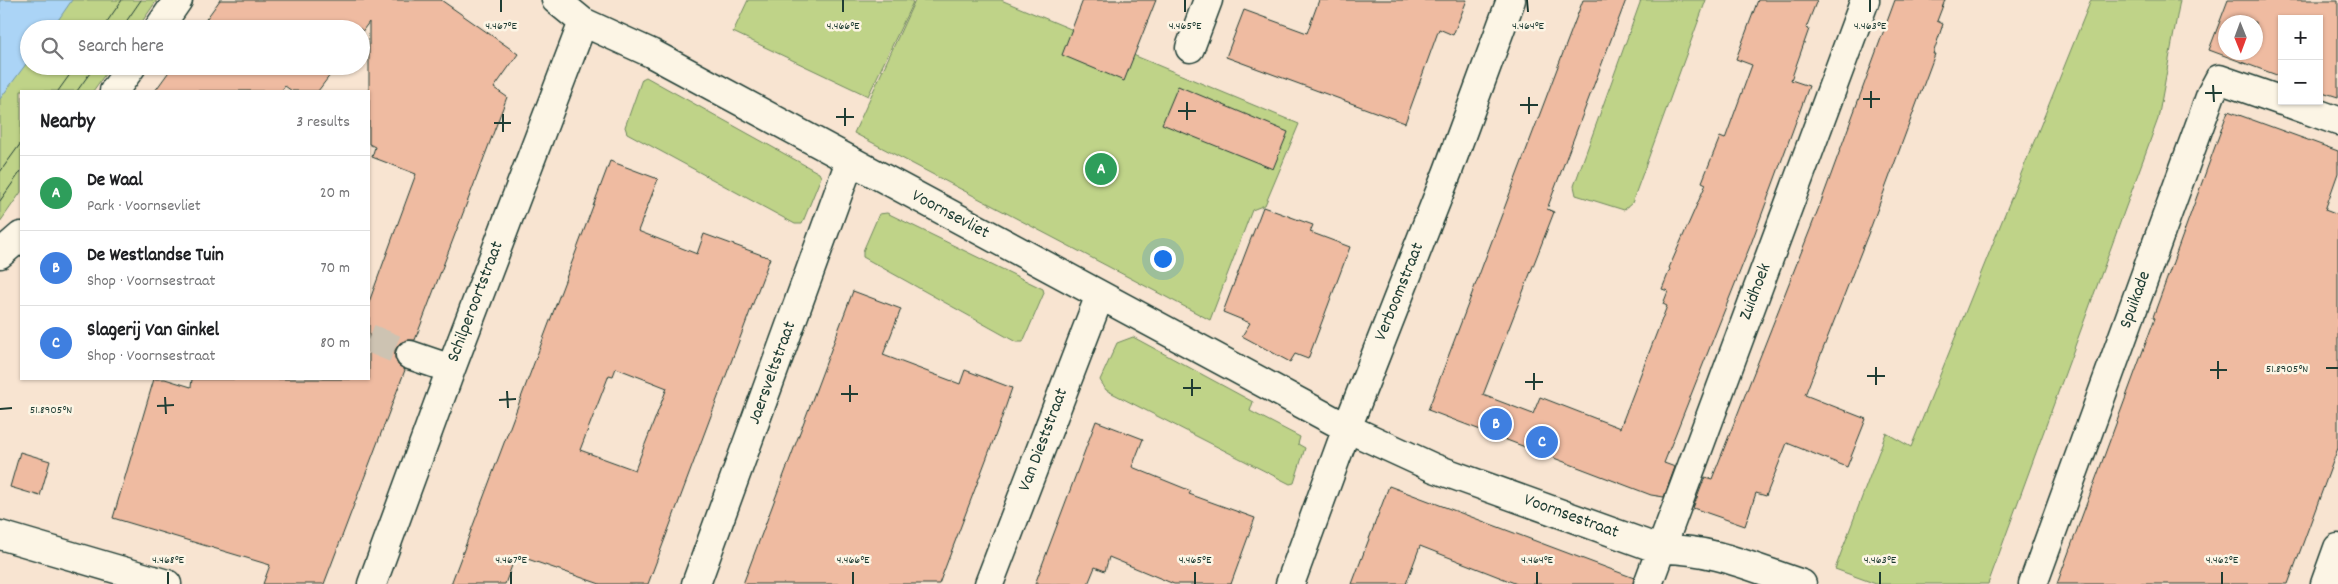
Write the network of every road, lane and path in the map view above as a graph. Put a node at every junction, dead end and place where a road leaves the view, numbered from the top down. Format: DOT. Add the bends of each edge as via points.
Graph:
graph roads {
  1 [pos="178,0"];
  2 [pos="556,0"];
  3 [pos="1208,0"];
  4 [pos="1511,0"];
  5 [pos="1865,0"];
  6 [pos="164,20"];
  7 [pos="583,22"];
  8 [pos="1190,48"];
  9 [pos="126,75"];
  10 [pos="115,90"];
  11 [pos="2278,100"];
  12 [pos="2294,105"];
  13 [pos="2338,120"];
  14 [pos="850,161"];
  15 [pos="20,237"];
  16 [pos="0,254"];
  17 [pos="1100,295"];
  18 [pos="410,355"];
  19 [pos="450,369"];
  20 [pos="1346,428"];
  21 [pos="0,535"];
  22 [pos="2338,548"];
  23 [pos="1659,549"];
  24 [pos="167,584"];
  25 [pos="372,584"];
  26 [pos="696,584"];
  27 [pos="989,584"];
  28 [pos="1290,584"];
  29 [pos="1648,584"];
  30 [pos="1802,584"];
  31 [pos="2033,584"];
  32 [pos="2325,584"];
  1 -- 6 [label="street"];
  2 -- 7 [label="street, Voornsevliet"];
  3 -- 8 [label="street"];
  4 -- 20 [label="street, Verboomstraat" via="1448,171"];
  5 -- 23 [label="street, Zuidhoek"];
  7 -- 14 [label="street, Voornsevliet" via="651,53"];
  7 -- 19 [label="street, Schilperoortstraat"];
  9 -- 10 [label="street"];
  11 -- 31 [label="street, Spuikade" via="2219,79 2211,94"];
  12 -- 13 [label="street, Spuikade"];
  14 -- 17 [label="street, Voornsevliet"];
  14 -- 26 [label="street, Jaersveltstraat"];
  15 -- 16 [label="street"];
  17 -- 20 [label="street, Voornsevliet"];
  17 -- 27 [label="street, Van Dieststraat"];
  18 -- 19 [label="street"];
  19 -- 25 [label="street, Schilperoortstraat"];
  20 -- 23 [label="street, Voornsestraat" via="1434,468"];
  20 -- 28 [label="street, Verboomstraat"];
  21 -- 24 [label="street"];
  22 -- 32 [label="street"];
  23 -- 29 [label="street, Zuidhoek"];
  23 -- 30 [label="street, Voornsestraat" via="1700,551"];
}
